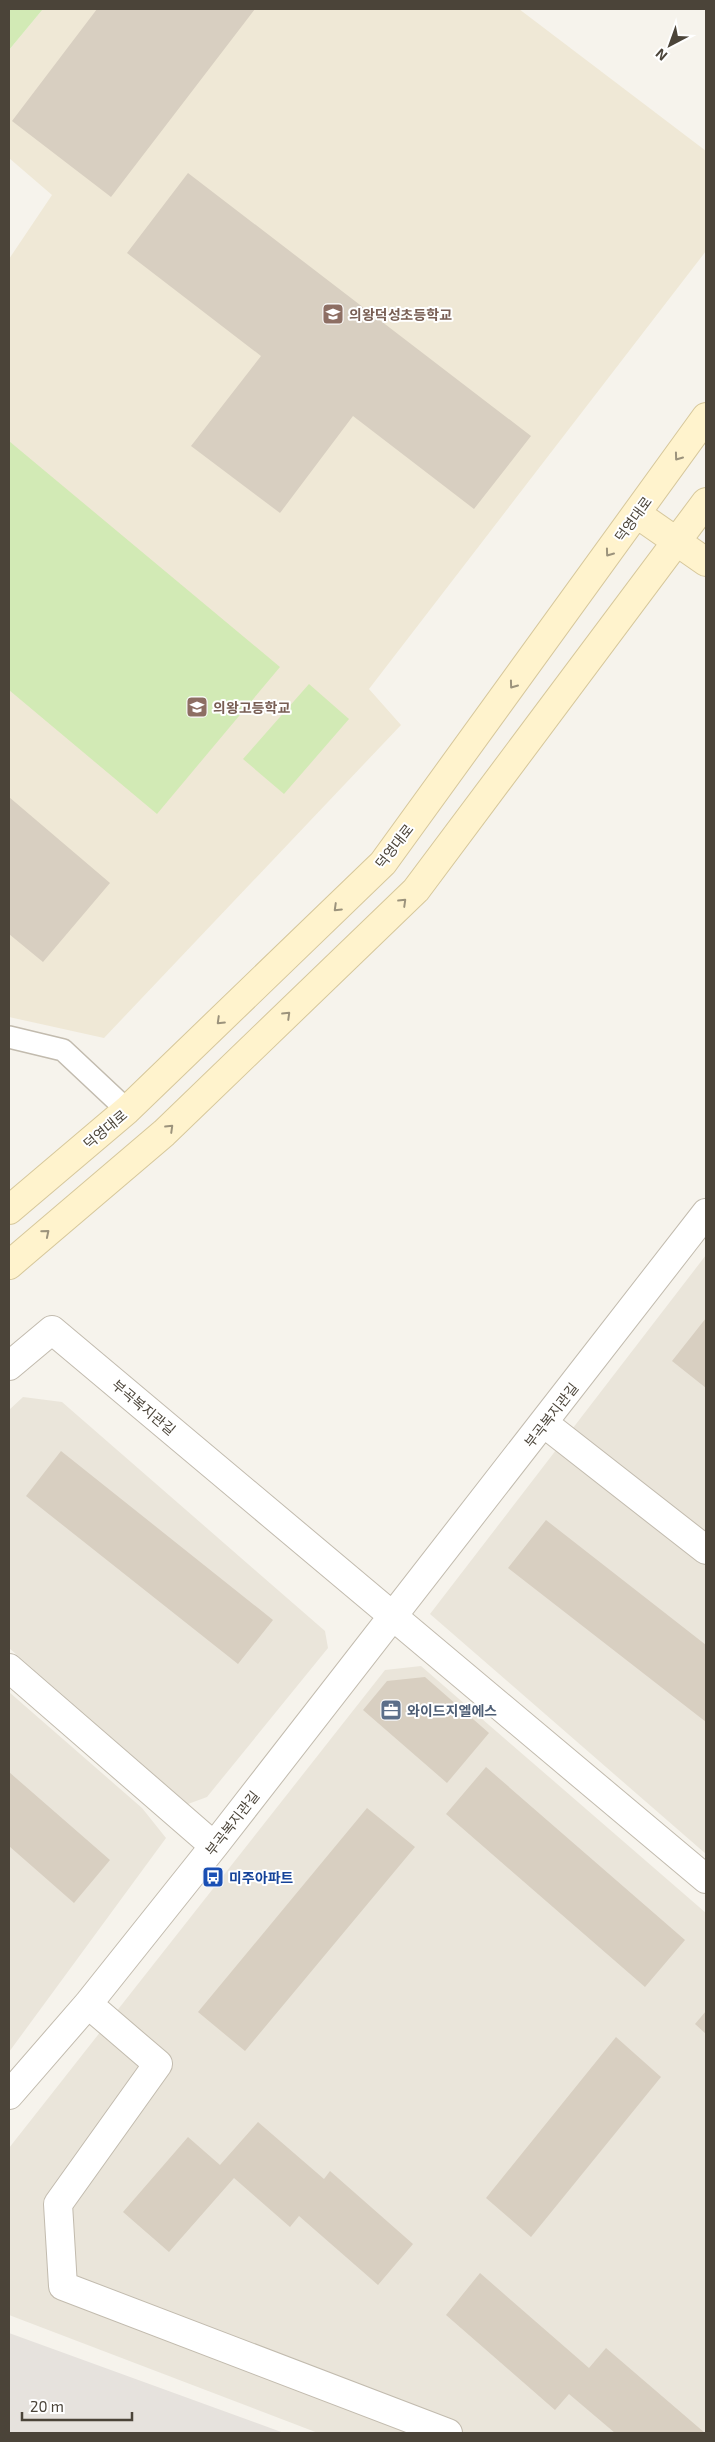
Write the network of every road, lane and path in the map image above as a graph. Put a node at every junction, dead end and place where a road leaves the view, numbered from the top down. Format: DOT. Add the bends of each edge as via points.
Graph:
graph roads {
  1 [pos="706,417"];
  2 [pos="706,502"];
  3 [pos="637,514"];
  4 [pos="677,542"];
  5 [pos="706,562"];
  6 [pos="9,1037"];
  7 [pos="127,1110"];
  8 [pos="9,1210"];
  9 [pos="706,1213"];
  10 [pos="9,1264"];
  11 [pos="9,1366"];
  12 [pos="544,1424"];
  13 [pos="706,1550"];
  14 [pos="394,1616"];
  15 [pos="9,1668"];
  16 [pos="214,1846"];
  17 [pos="706,1879"];
  18 [pos="88,2004"];
  19 [pos="9,2095"];
  20 [pos="448,2433"];
  1 -- 3 [label="street, 덕영대로, one-way"];
  2 -- 4 [label="street"];
  3 -- 4 [label="street"];
  3 -- 7 [label="street, 덕영대로, one-way" via="383,863"];
  4 -- 5 [label="street"];
  10 -- 4 [label="street, one-way" via="164,1134 416,890"];
  6 -- 7 [label="lane" via="63,1050"];
  7 -- 8 [label="street, 덕영대로"];
  9 -- 12 [label="street, 부곡복지관길"];
  11 -- 14 [label="street, 부곡복지관길" via="52,1330"];
  12 -- 13 [label="street"];
  12 -- 14 [label="street, 부곡복지관길"];
  14 -- 16 [label="street, 부곡복지관길"];
  14 -- 17 [label="street"];
  15 -- 16 [label="street"];
  16 -- 18 [label="street, 부곡복지관길"];
  18 -- 19 [label="street, 부곡복지관길"];
  18 -- 20 [label="street" via="158,2064 58,2204 63,2286"];
}
